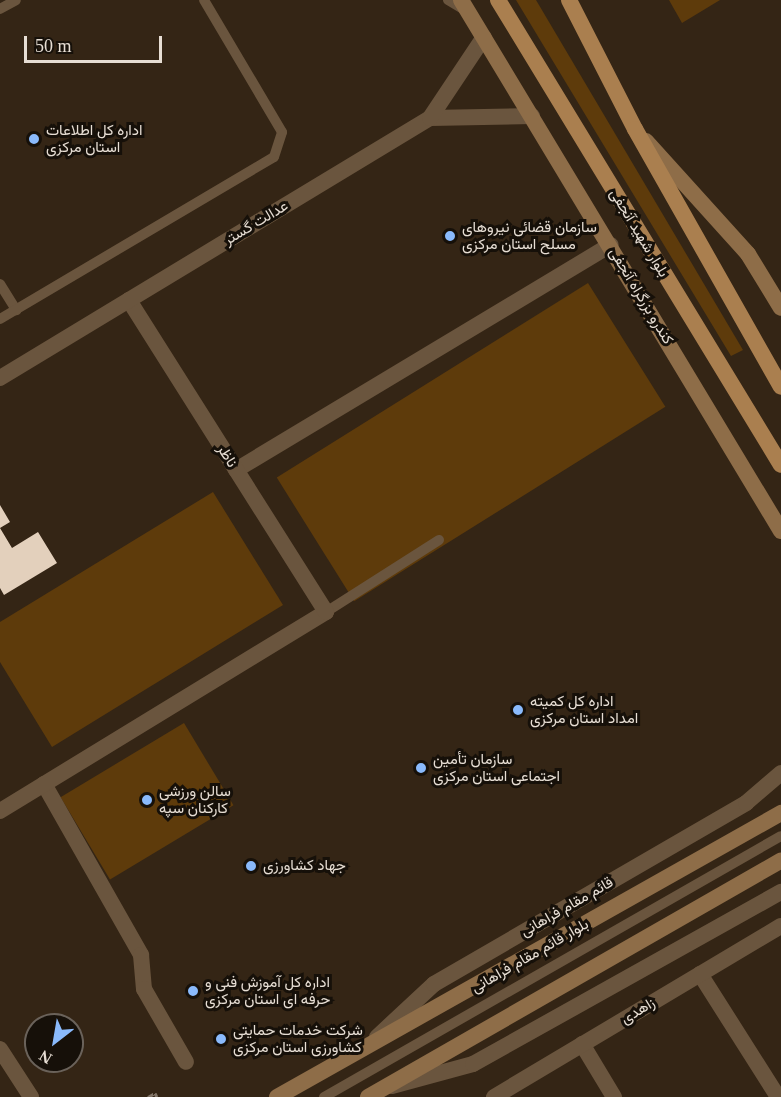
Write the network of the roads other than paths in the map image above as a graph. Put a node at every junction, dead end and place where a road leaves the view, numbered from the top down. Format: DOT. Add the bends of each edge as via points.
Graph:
graph roads {
  1 [pos="16,0"];
  2 [pos="204,0"];
  3 [pos="448,0"];
  4 [pos="498,0"];
  5 [pos="569,0"];
  6 [pos="465,6"];
  7 [pos="0,9"];
  8 [pos="484,37"];
  9 [pos="532,116"];
  10 [pos="430,118"];
  11 [pos="635,129"];
  12 [pos="610,245"];
  13 [pos="0,284"];
  14 [pos="129,300"];
  15 [pos="781,308"];
  16 [pos="16,310"];
  17 [pos="0,319"];
  18 [pos="0,378"];
  19 [pos="781,387"];
  20 [pos="781,465"];
  21 [pos="236,470"];
  22 [pos="781,531"];
  23 [pos="439,540"];
  24 [pos="326,612"];
  25 [pos="781,772"];
  26 [pos="781,781"];
  27 [pos="44,784"];
  28 [pos="763,791"];
  29 [pos="0,811"];
  30 [pos="781,813"];
  31 [pos="781,836"];
  32 [pos="781,860"];
  33 [pos="781,892"];
  34 [pos="781,926"];
  35 [pos="700,974"];
  36 [pos="582,1044"];
  37 [pos="0,1048"];
  38 [pos="362,1053"];
  39 [pos="186,1062"];
  40 [pos="376,1093"];
  41 [pos="31,1097"];
  42 [pos="277,1097"];
  43 [pos="324,1097"];
  44 [pos="494,1097"];
  45 [pos="614,1097"];
  46 [pos="778,1097"];
  1 -- 7 [label="lane"];
  2 -- 16 [label="lane" via="282,132 274,157"];
  3 -- 6 [label="lane"];
  4 -- 20 [label="main road, بلوار شهید آنجفی"];
  5 -- 11 [label="main road"];
  6 -- 8 [label="main road, کندرو بزرگراه آنجفی"];
  8 -- 9 [label="main road, کندرو بزرگراه آنجفی"];
  8 -- 10 [label="street, عدالت گستر"];
  9 -- 10 [label="street"];
  9 -- 12 [label="main road, کندرو بزرگراه آنجفی"];
  10 -- 14 [label="street, عدالت گستر"];
  11 -- 15 [label="main road" via="748,254"];
  11 -- 19 [label="main road"];
  12 -- 21 [label="street"];
  12 -- 22 [label="main road, کندرو بزرگراه آنجفی"];
  13 -- 16 [label="lane"];
  14 -- 18 [label="street, عدالت گستر"];
  14 -- 21 [label="street, ناظر"];
  16 -- 17 [label="lane"];
  21 -- 24 [label="street, ناظر"];
  23 -- 24 [label="lane"];
  24 -- 27 [label="street"];
  25 -- 28 [label="street, قائم مقام فراهانی"];
  26 -- 28 [label="street"];
  27 -- 29 [label="street"];
  27 -- 39 [label="street" via="141,955 144,989"];
  28 -- 38 [label="street, قائم مقام فراهانی" via="434,984"];
  30 -- 38 [label="main road, بلوار قائم مقام فراهانی"];
  31 -- 43 [label="lane"];
  32 -- 40 [label="main road"];
  33 -- 40 [label="street" via="473,1064"];
  34 -- 35 [label="street, زاهدی"];
  35 -- 36 [label="street, زاهدی"];
  35 -- 46 [label="street"];
  36 -- 44 [label="street, زاهدی"];
  36 -- 45 [label="street"];
  37 -- 41 [label="street"];
  38 -- 42 [label="main road, بلوار قائم مقام فراهانی"];
}
